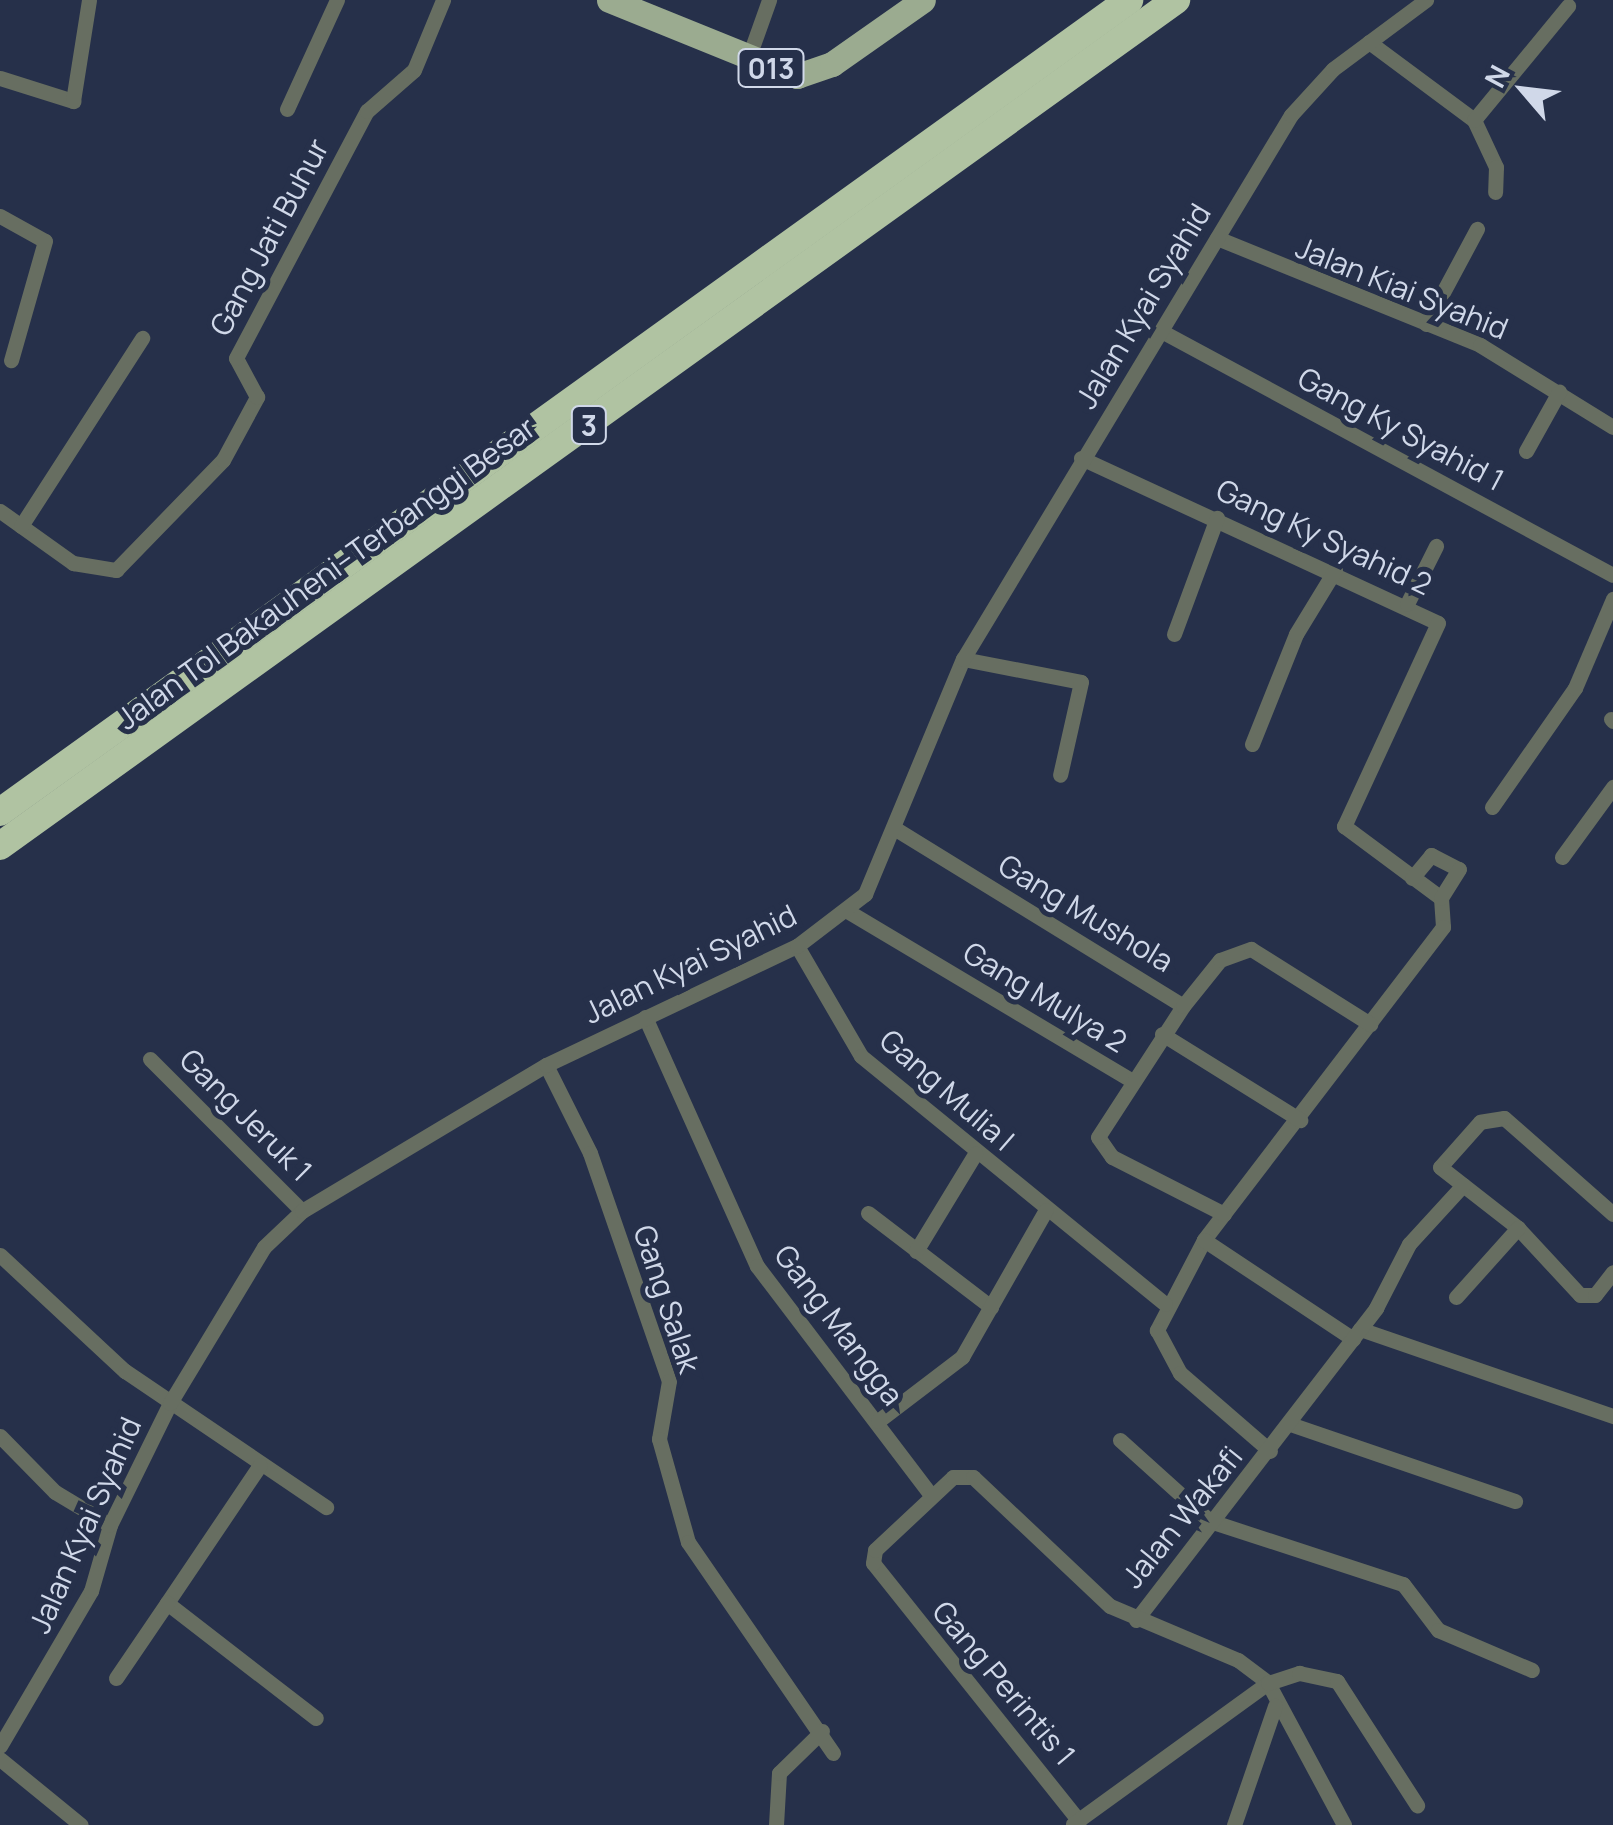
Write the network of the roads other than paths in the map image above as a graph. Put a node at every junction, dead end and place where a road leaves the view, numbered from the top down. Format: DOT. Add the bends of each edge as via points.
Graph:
graph roads {
  1 [pos="88,0"];
  2 [pos="337,0"];
  3 [pos="443,0"];
  4 [pos="609,0"];
  5 [pos="768,0"];
  6 [pos="923,0"];
  7 [pos="1129,0"];
  8 [pos="1176,0"];
  9 [pos="1426,0"];
  10 [pos="1568,6"];
  11 [pos="650,8"];
  12 [pos="1369,42"];
  13 [pos="748,60"];
  14 [pos="0,78"];
  15 [pos="287,109"];
  16 [pos="1474,120"];
  17 [pos="1495,192"];
  18 [pos="0,216"];
  19 [pos="1476,230"];
  20 [pos="1217,238"];
  21 [pos="1426,324"];
  22 [pos="1162,332"];
  23 [pos="142,338"];
  24 [pos="11,360"];
  25 [pos="1560,392"];
  26 [pos="1613,427"];
  27 [pos="1526,451"];
  28 [pos="1081,458"];
  29 [pos="0,511"];
  30 [pos="1217,518"];
  31 [pos="21,526"];
  32 [pos="1436,546"];
  33 [pos="1336,570"];
  34 [pos="1613,575"];
  35 [pos="1613,599"];
  36 [pos="1407,604"];
  37 [pos="1174,634"];
  38 [pos="963,659"];
  39 [pos="1252,744"];
  40 [pos="1060,775"];
  41 [pos="1613,787"];
  42 [pos="1492,808"];
  43 [pos="0,812"];
  44 [pos="894,828"];
  45 [pos="0,846"];
  46 [pos="1562,857"];
  47 [pos="1412,878"];
  48 [pos="1441,898"];
  49 [pos="848,912"];
  50 [pos="797,946"];
  51 [pos="1183,1006"];
  52 [pos="645,1016"];
  53 [pos="1370,1024"];
  54 [pos="1162,1034"];
  55 [pos="150,1059"];
  56 [pos="546,1064"];
  57 [pos="1128,1079"];
  58 [pos="1300,1120"];
  59 [pos="975,1154"];
  60 [pos="1462,1185"];
  61 [pos="1046,1210"];
  62 [pos="302,1211"];
  63 [pos="868,1213"];
  64 [pos="1224,1214"];
  65 [pos="1613,1214"];
  66 [pos="1518,1228"];
  67 [pos="1204,1240"];
  68 [pos="916,1251"];
  69 [pos="1,1257"];
  70 [pos="1613,1272"];
  71 [pos="1456,1297"];
  72 [pos="1166,1304"];
  73 [pos="991,1307"];
  74 [pos="1356,1334"];
  75 [pos="170,1403"];
  76 [pos="1613,1416"];
  77 [pos="878,1421"];
  78 [pos="1290,1424"];
  79 [pos="0,1436"];
  80 [pos="1120,1440"];
  81 [pos="1270,1451"];
  82 [pos="260,1465"];
  83 [pos="930,1494"];
  84 [pos="1515,1501"];
  85 [pos="326,1508"];
  86 [pos="1210,1521"];
  87 [pos="110,1525"];
  88 [pos="167,1603"];
  89 [pos="1136,1620"];
  90 [pos="1532,1670"];
  91 [pos="116,1678"];
  92 [pos="1268,1683"];
  93 [pos="1276,1706"];
  94 [pos="316,1718"];
  95 [pos="822,1731"];
  96 [pos="0,1746"];
  97 [pos="833,1753"];
  98 [pos="0,1759"];
  99 [pos="1417,1805"];
  100 [pos="1075,1823"];
  101 [pos="81,1825"];
  102 [pos="776,1825"];
  103 [pos="1234,1825"];
  104 [pos="1344,1825"];
  1 -- 14 [label="street" via="76,97"];
  2 -- 15 [label="street"];
  3 -- 31 [label="street, Gang Jati Buhur" via="414,70 367,111 236,358 256,397 248,424 133,557 96,572"];
  4 -- 11 [label="main road, 013"];
  5 -- 13 [label="street"];
  6 -- 13 [label="main road, 013" via="815,73"];
  7 -- 43 [label="highway, Jalan Tol Bakauheni–Terbanggi Besar / 3"];
  8 -- 45 [label="highway, Jalan Tol Bakauheni–Terbanggi Besar / 3"];
  9 -- 12 [label="street, Jalan Kyai Syahid"];
  10 -- 16 [label="street"];
  11 -- 13 [label="main road, 013"];
  12 -- 16 [label="street"];
  12 -- 20 [label="street, Jalan Kyai Syahid" via="1292,115"];
  16 -- 17 [label="street" via="1496,167"];
  18 -- 24 [label="street" via="46,241"];
  19 -- 21 [label="street"];
  20 -- 21 [label="street, Jalan Kiai Syahid"];
  20 -- 22 [label="street, Jalan Kyai Syahid"];
  21 -- 25 [label="street, Jalan Kiai Syahid"];
  22 -- 28 [label="street, Jalan Kyai Syahid"];
  22 -- 34 [label="street, Gang Ky Syahid 1"];
  23 -- 31 [label="street"];
  25 -- 26 [label="street, Jalan Kiai Syahid"];
  25 -- 27 [label="street"];
  28 -- 30 [label="street, Gang Ky Syahid 2"];
  28 -- 38 [label="street, Jalan Kyai Syahid"];
  29 -- 31 [label="street"];
  30 -- 33 [label="street, Gang Ky Syahid 2"];
  30 -- 37 [label="street"];
  32 -- 36 [label="street"];
  33 -- 36 [label="street, Gang Ky Syahid 2"];
  33 -- 39 [label="street" via="1296,634"];
  35 -- 42 [label="street" via="1576,688"];
  36 -- 47 [label="street, Gang Ky Syahid 2" via="1438,623 1436,641 1344,826"];
  38 -- 40 [label="street" via="1081,682"];
  38 -- 44 [label="street, Jalan Kyai Syahid"];
  41 -- 46 [label="street"];
  44 -- 49 [label="street, Jalan Kyai Syahid"];
  44 -- 51 [label="street, Gang Mushola"];
  47 -- 48 [label="street, Gang Ky Syahid 2"];
  47 -- 48 [label="street" via="1431,855 1459,870"];
  48 -- 53 [label="street" via="1446,914 1436,939"];
  49 -- 50 [label="street, Jalan Kyai Syahid"];
  49 -- 57 [label="street, Gang Mulya 2"];
  50 -- 52 [label="street, Jalan Kyai Syahid"];
  50 -- 59 [label="street, Gang Mulia I" via="861,1056"];
  51 -- 53 [label="street" via="1220,960 1251,949"];
  51 -- 54 [label="street, Gang Mushola"];
  52 -- 56 [label="street, Jalan Kyai Syahid"];
  52 -- 77 [label="street, Gang Mangga" via="757,1266"];
  53 -- 58 [label="street"];
  54 -- 57 [label="street, Gang Mushola"];
  54 -- 58 [label="street"];
  55 -- 62 [label="street, Gang Jeruk 1"];
  56 -- 62 [label="street, Jalan Kyai Syahid"];
  56 -- 95 [label="street, Gang Salak" via="590,1153 670,1381 660,1439 688,1542"];
  57 -- 64 [label="street, Gang Mulya 2" via="1098,1126 1102,1148"];
  58 -- 64 [label="street"];
  59 -- 61 [label="street, Gang Mulia I"];
  59 -- 68 [label="street"];
  60 -- 65 [label="street" via="1443,1173 1442,1160 1492,1116 1518,1128"];
  60 -- 66 [label="street"];
  60 -- 74 [label="street" via="1408,1244"];
  61 -- 72 [label="street, Gang Mulia I"];
  61 -- 73 [label="street"];
  62 -- 75 [label="street, Jalan Kyai Syahid" via="237,1282"];
  63 -- 68 [label="street"];
  64 -- 67 [label="street"];
  66 -- 70 [label="street" via="1580,1295 1595,1295"];
  66 -- 71 [label="street"];
  67 -- 72 [label="street, Jalan Wakafi"];
  67 -- 74 [label="street"];
  68 -- 73 [label="street"];
  69 -- 75 [label="street"];
  72 -- 81 [label="street, Jalan Wakafi" via="1157,1330 1164,1354"];
  73 -- 77 [label="street" via="962,1356"];
  74 -- 76 [label="street"];
  74 -- 78 [label="street"];
  75 -- 82 [label="street"];
  75 -- 87 [label="street, Jalan Kyai Syahid"];
  77 -- 83 [label="street, Gang Mangga"];
  78 -- 81 [label="street"];
  78 -- 84 [label="street"];
  79 -- 87 [label="street" via="55,1492"];
  80 -- 86 [label="street"];
  81 -- 86 [label="street, Jalan Wakafi"];
  82 -- 85 [label="street"];
  82 -- 88 [label="street"];
  83 -- 89 [label="street, Jalan Wakafi" via="953,1477 974,1476 1088,1590"];
  83 -- 100 [label="street, Gang Perintis 1" via="876,1550 872,1563"];
  86 -- 89 [label="street, Jalan Wakafi"];
  86 -- 90 [label="street" via="1403,1584 1438,1630"];
  87 -- 96 [label="street, Jalan Kyai Syahid" via="90,1591"];
  88 -- 91 [label="street"];
  88 -- 94 [label="street"];
  89 -- 92 [label="street" via="1238,1660"];
  92 -- 93 [label="street"];
  92 -- 99 [label="street" via="1299,1673 1338,1681"];
  92 -- 100 [label="street"];
  93 -- 103 [label="street"];
  93 -- 104 [label="street"];
  95 -- 97 [label="street, Gang Salak"];
  95 -- 102 [label="street" via="779,1773"];
  98 -- 101 [label="street"];
}
